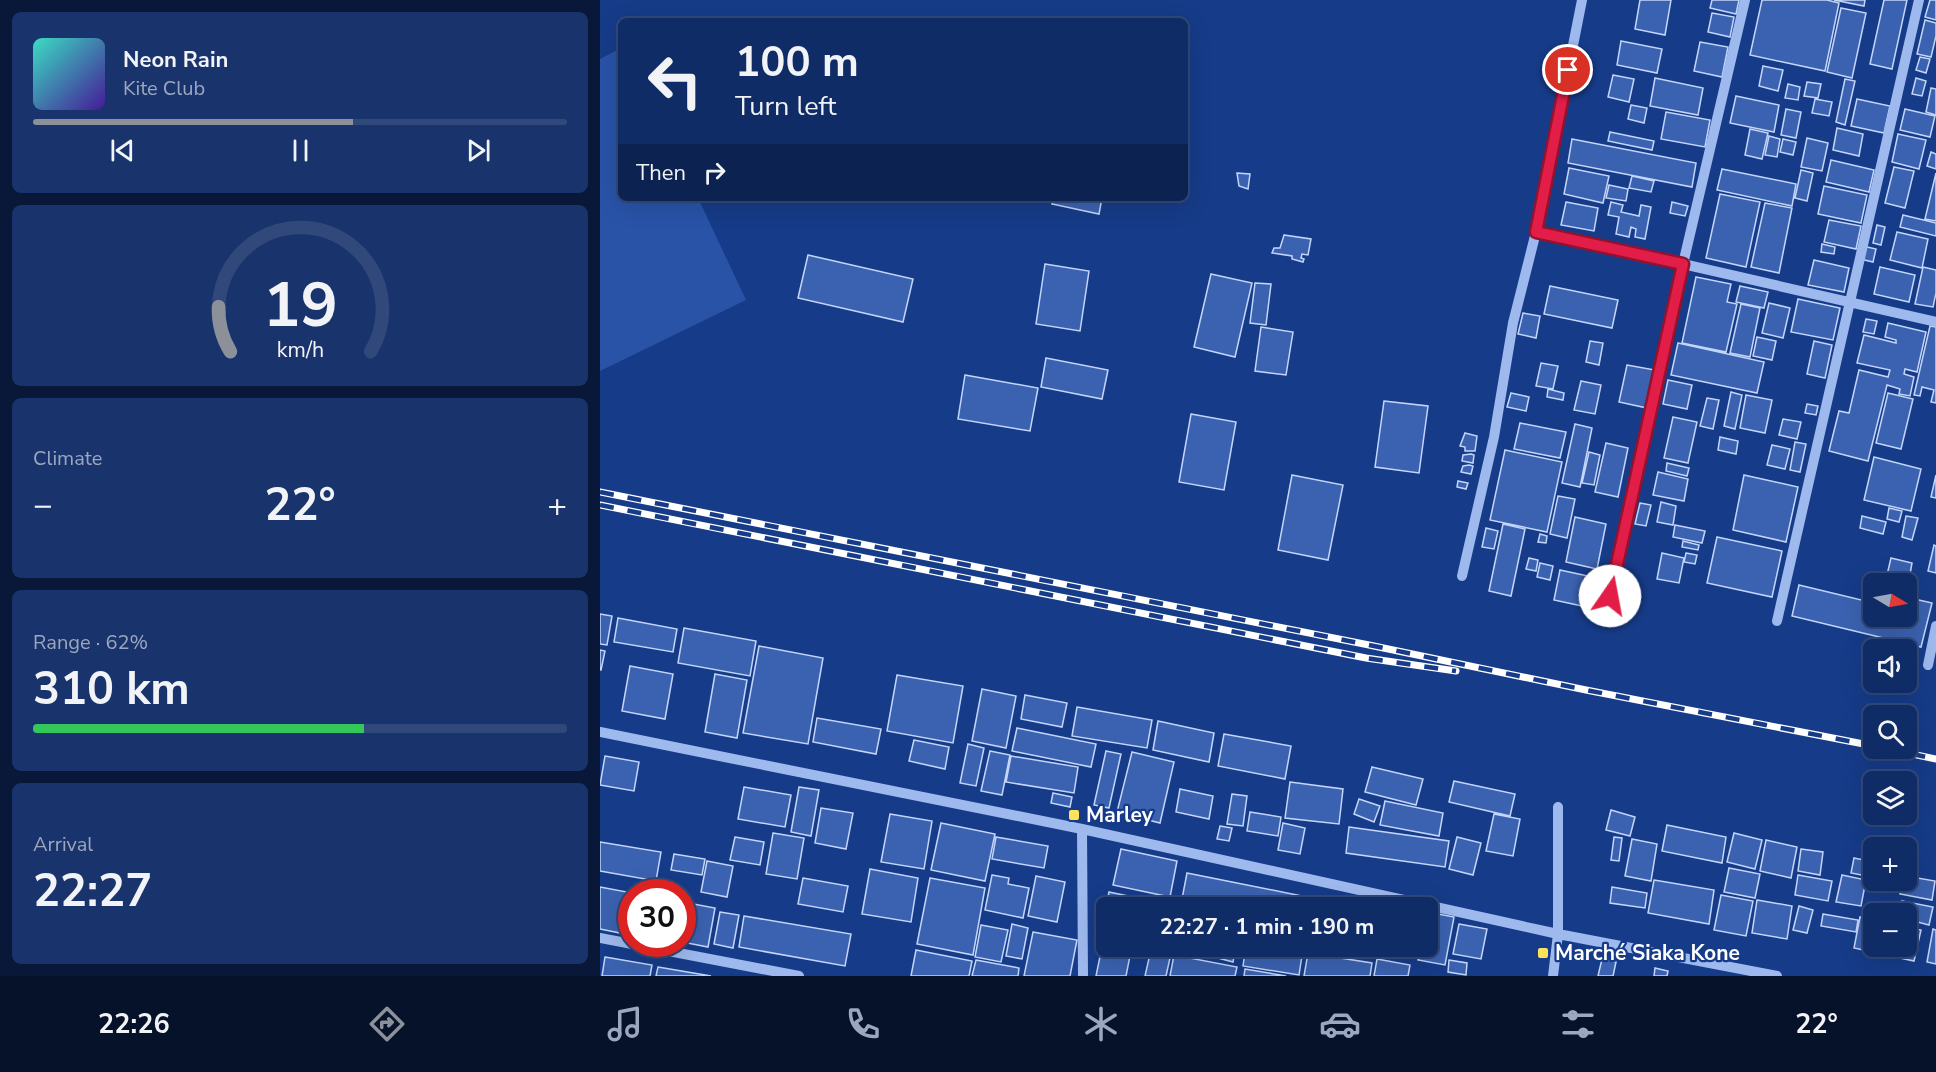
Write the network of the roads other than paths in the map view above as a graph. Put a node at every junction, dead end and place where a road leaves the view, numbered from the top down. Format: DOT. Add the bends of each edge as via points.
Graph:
graph roads {
  1 [pos="1582,0"];
  2 [pos="1745,0"];
  3 [pos="1919,0"];
  4 [pos="1536,232"];
  5 [pos="1683,264"];
  6 [pos="1850,302"];
  7 [pos="1936,322"];
  8 [pos="1462,576"];
  9 [pos="1610,596"];
  10 [pos="1777,621"];
  11 [pos="1936,626"];
  12 [pos="1928,665"];
  13 [pos="600,732"];
  14 [pos="1558,807"];
  15 [pos="1082,829"];
  16 [pos="1558,934"];
  17 [pos="600,938"];
  18 [pos="799,976"];
  19 [pos="1083,976"];
  20 [pos="1553,976"];
  21 [pos="1777,976"];
  1 -- 4 [label="street"];
  2 -- 5 [label="street"];
  3 -- 6 [label="street"];
  4 -- 5 [label="street"];
  4 -- 8 [label="street" via="1513,324 1494,437"];
  5 -- 6 [label="street"];
  5 -- 9 [label="street"];
  6 -- 7 [label="street"];
  6 -- 10 [label="street"];
  11 -- 12 [label="street"];
  13 -- 15 [label="street"];
  14 -- 16 [label="street"];
  15 -- 16 [label="street"];
  15 -- 19 [label="street"];
  16 -- 20 [label="street"];
  16 -- 21 [label="street"];
  17 -- 18 [label="street"];
}
